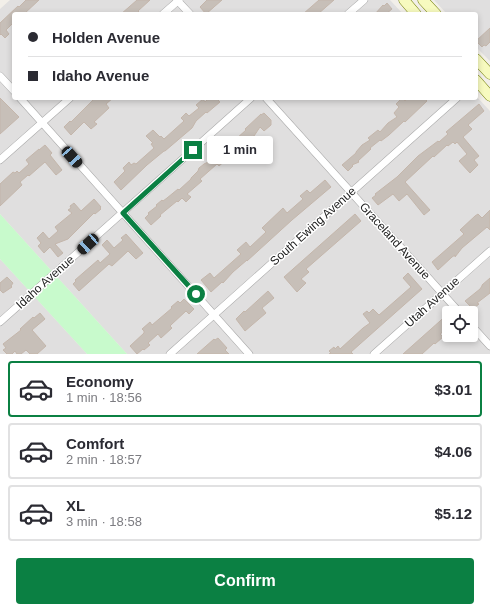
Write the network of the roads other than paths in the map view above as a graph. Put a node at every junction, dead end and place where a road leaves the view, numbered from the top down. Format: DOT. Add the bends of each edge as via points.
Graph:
graph roads {
  1 [pos="178,0"];
  2 [pos="364,0"];
  3 [pos="404,0"];
  4 [pos="423,0"];
  5 [pos="165,12"];
  6 [pos="188,12"];
  7 [pos="350,12"];
  8 [pos="414,12"];
  9 [pos="434,12"];
  10 [pos="478,61"];
  11 [pos="489,71"];
  12 [pos="0,76"];
  13 [pos="478,79"];
  14 [pos="478,83"];
  15 [pos="12,89"];
  16 [pos="490,96"];
  17 [pos="22,100"];
  18 [pos="68,100"];
  19 [pos="250,100"];
  20 [pos="268,100"];
  21 [pos="455,100"];
  22 [pos="42,123"];
  23 [pos="0,160"];
  24 [pos="350,193"];
  25 [pos="123,213"];
  26 [pos="490,251"];
  27 [pos="442,293"];
  28 [pos="454,306"];
  29 [pos="214,314"];
  30 [pos="0,322"];
  31 [pos="478,333"];
  32 [pos="490,346"];
  33 [pos="170,354"];
  34 [pos="249,354"];
  35 [pos="374,354"];
  1 -- 5 [label="street"];
  1 -- 6 [label="street"];
  2 -- 7 [label="street"];
  3 -- 8 [label="main road"];
  4 -- 9 [label="main road"];
  10 -- 11 [label="main road"];
  11 -- 13 [label="street"];
  12 -- 15 [label="street"];
  14 -- 16 [label="main road"];
  17 -- 22 [label="street"];
  18 -- 22 [label="street"];
  19 -- 25 [label="street, Idaho Avenue"];
  20 -- 24 [label="street, Graceland Avenue"];
  21 -- 24 [label="street, South Ewing Avenue"];
  22 -- 23 [label="street"];
  22 -- 25 [label="street"];
  24 -- 27 [label="street, Graceland Avenue"];
  24 -- 29 [label="street, South Ewing Avenue"];
  25 -- 29 [label="street"];
  25 -- 30 [label="street, Idaho Avenue"];
  26 -- 27 [label="street, Utah Avenue"];
  27 -- 28 [label="street, Graceland Avenue"];
  27 -- 35 [label="street, Utah Avenue"];
  29 -- 33 [label="street, South Ewing Avenue"];
  29 -- 34 [label="street"];
  31 -- 32 [label="street"];
}
